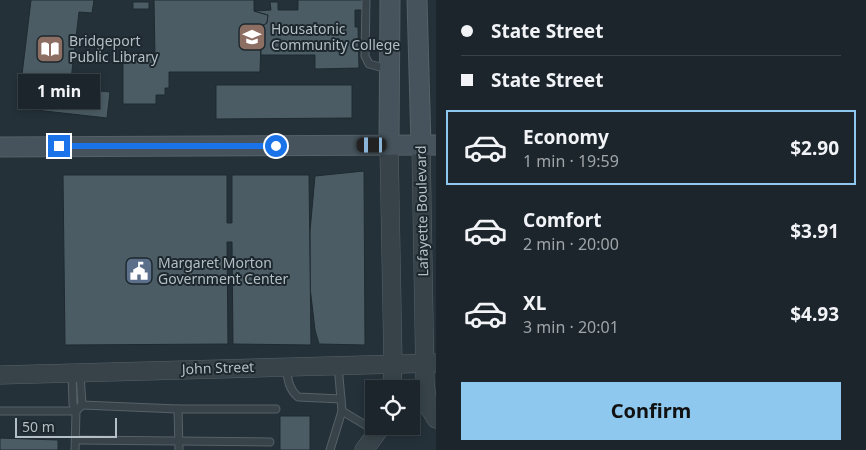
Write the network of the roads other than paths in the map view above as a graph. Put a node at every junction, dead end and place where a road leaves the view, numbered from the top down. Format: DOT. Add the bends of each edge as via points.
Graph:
graph roads {
  1 [pos="366,0"];
  2 [pos="390,0"];
  3 [pos="417,0"];
  4 [pos="389,69"];
  5 [pos="389,145"];
  6 [pos="428,145"];
  7 [pos="0,147"];
  8 [pos="393,363"];
  9 [pos="430,363"];
  10 [pos="338,365"];
  11 [pos="286,366"];
  12 [pos="76,373"];
  13 [pos="0,375"];
  14 [pos="392,380"];
  15 [pos="341,399"];
  16 [pos="82,405"];
  17 [pos="178,409"];
  18 [pos="276,409"];
  19 [pos="0,411"];
  20 [pos="76,411"];
  21 [pos="342,412"];
  22 [pos="436,419"];
  23 [pos="365,422"];
  24 [pos="375,435"];
  25 [pos="76,440"];
  26 [pos="179,441"];
  27 [pos="270,442"];
  28 [pos="75,450"];
  29 [pos="179,450"];
  30 [pos="330,450"];
  31 [pos="364,450"];
  1 -- 4 [label="lane" via="365,56 370,64"];
  2 -- 4 [label="main road"];
  3 -- 6 [label="main road, Lafayette Boulevard"];
  4 -- 5 [label="main road"];
  5 -- 6 [label="main road"];
  5 -- 7 [label="main road"];
  5 -- 8 [label="street"];
  6 -- 9 [label="street, Lafayette Boulevard"];
  8 -- 9 [label="street, John Street"];
  8 -- 10 [label="street, John Street"];
  8 -- 14 [label="street"];
  9 -- 22 [label="street, Lafayette Boulevard" via="426,395"];
  10 -- 11 [label="street, John Street"];
  10 -- 15 [label="lane"];
  11 -- 12 [label="street, John Street"];
  11 -- 15 [label="lane" via="291,391 298,397"];
  12 -- 13 [label="street, John Street"];
  12 -- 16 [label="lane"];
  12 -- 20 [label="lane" via="72,404"];
  15 -- 21 [label="lane"];
  16 -- 17 [label="lane"];
  16 -- 20 [label="lane"];
  17 -- 18 [label="lane"];
  17 -- 26 [label="lane"];
  19 -- 20 [label="lane"];
  20 -- 25 [label="lane"];
  21 -- 23 [label="lane"];
  21 -- 30 [label="lane"];
  24 -- 31 [label="street"];
  25 -- 26 [label="lane"];
  25 -- 28 [label="lane"];
  26 -- 27 [label="lane"];
  26 -- 29 [label="lane"];
}
